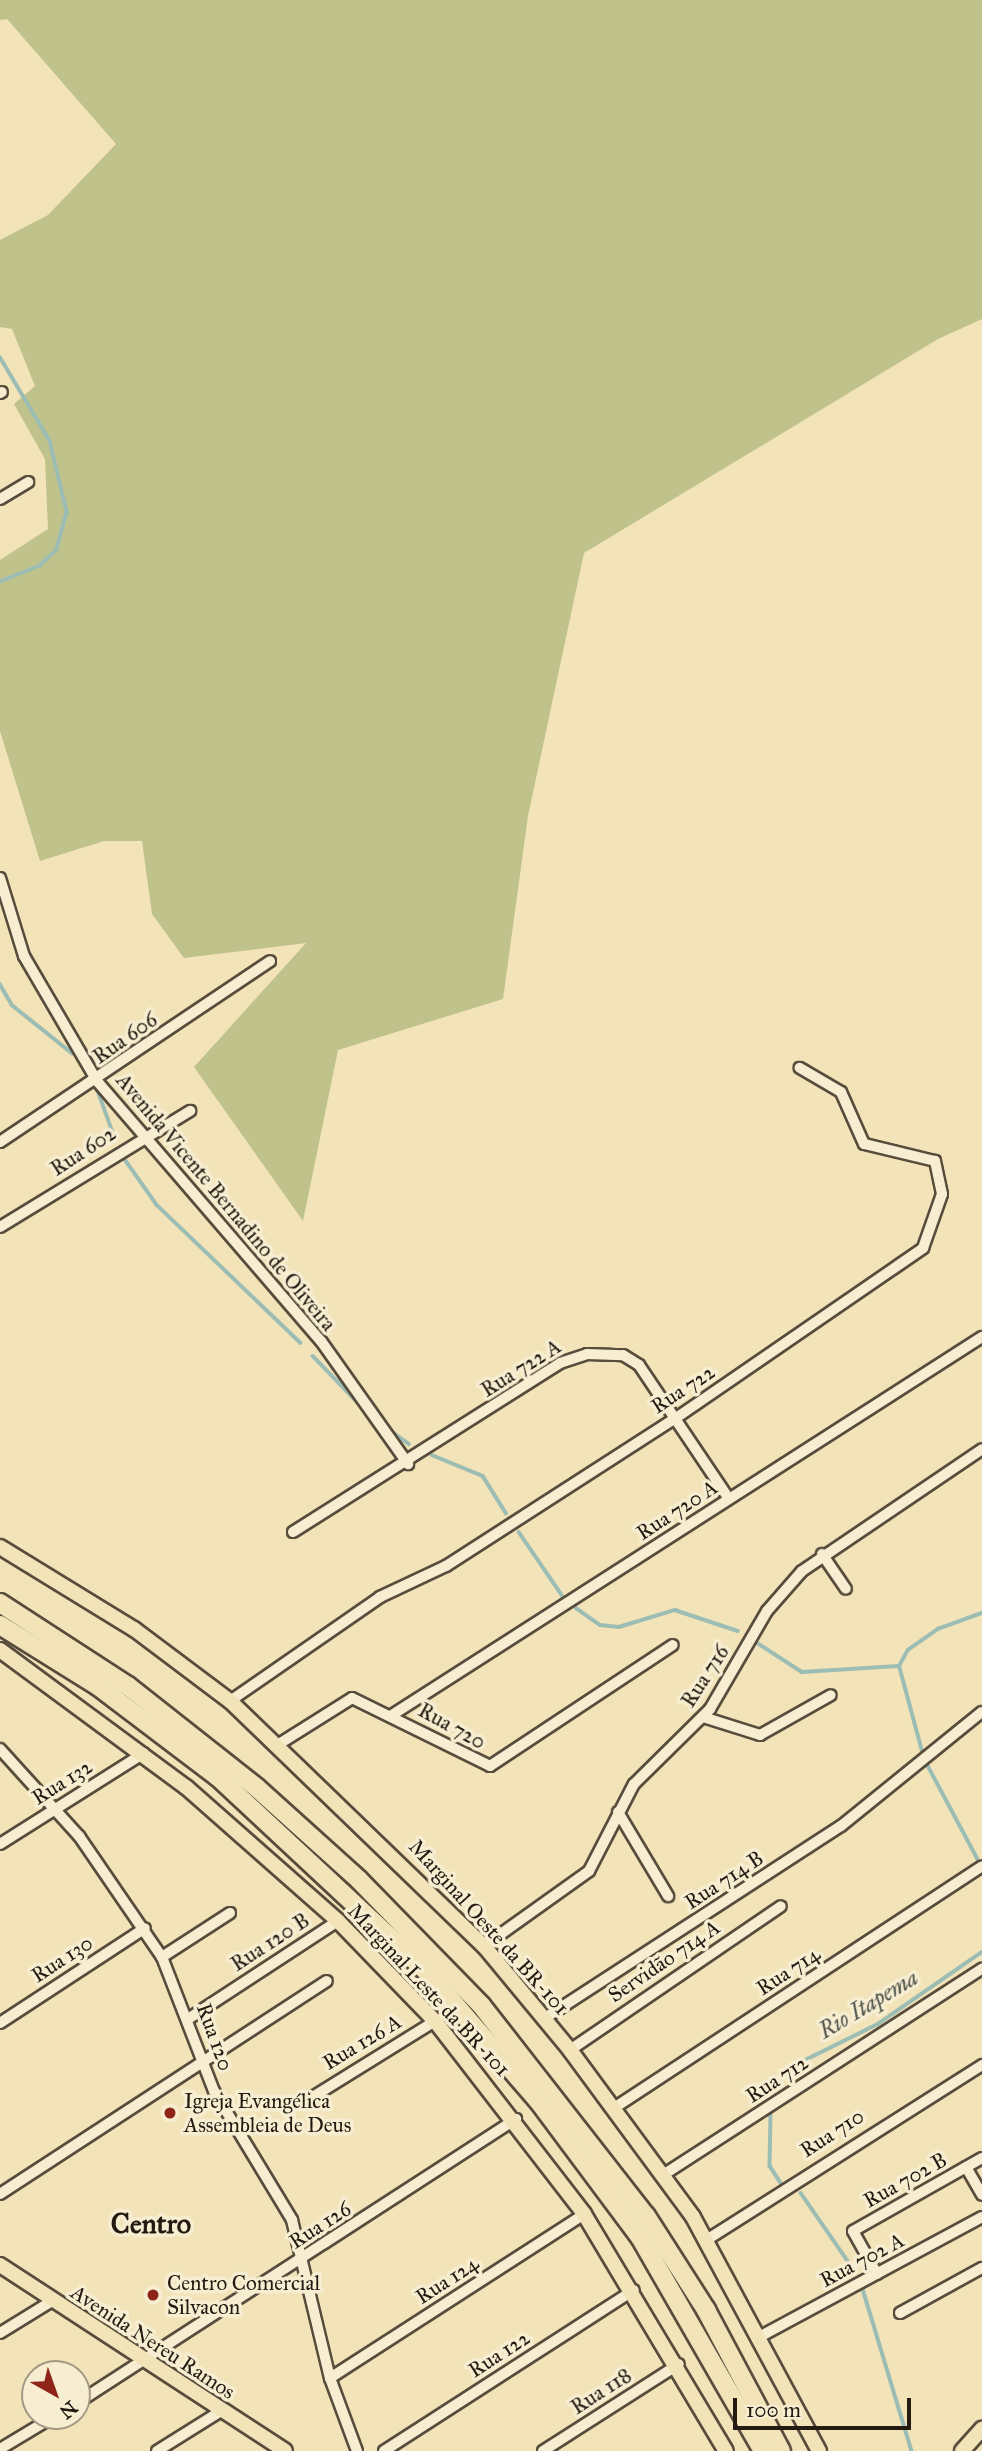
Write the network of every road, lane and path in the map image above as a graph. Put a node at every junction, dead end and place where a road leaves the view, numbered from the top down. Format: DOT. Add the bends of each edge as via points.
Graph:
graph roads {
  1 [pos="27,482"];
  2 [pos="0,499"];
  3 [pos="0,878"];
  4 [pos="270,961"];
  5 [pos="800,1068"];
  6 [pos="97,1081"];
  7 [pos="190,1111"];
  8 [pos="140,1137"];
  9 [pos="0,1142"];
  10 [pos="0,1227"];
  11 [pos="982,1337"];
  12 [pos="676,1418"];
  13 [pos="982,1449"];
  14 [pos="408,1464"];
  15 [pos="729,1499"];
  16 [pos="293,1532"];
  17 [pos="0,1547"];
  18 [pos="822,1554"];
  19 [pos="846,1589"];
  20 [pos="0,1603"];
  21 [pos="0,1625"];
  22 [pos="673,1645"];
  23 [pos="0,1650"];
  24 [pos="831,1695"];
  25 [pos="230,1701"];
  26 [pos="982,1712"];
  27 [pos="392,1715"];
  28 [pos="703,1717"];
  29 [pos="279,1744"];
  30 [pos="0,1749"];
  31 [pos="144,1753"];
  32 [pos="56,1808"];
  33 [pos="618,1812"];
  34 [pos="0,1844"];
  35 [pos="980,1867"];
  36 [pos="668,1896"];
  37 [pos="781,1906"];
  38 [pos="230,1913"];
  39 [pos="338,1921"];
  40 [pos="145,1928"];
  41 [pos="484,1946"];
  42 [pos="162,1957"];
  43 [pos="982,1969"];
  44 [pos="327,1981"];
  45 [pos="545,2018"];
  46 [pos="188,2019"];
  47 [pos="435,2021"];
  48 [pos="0,2023"];
  49 [pos="570,2050"];
  50 [pos="202,2062"];
  51 [pos="982,2065"];
  52 [pos="311,2098"];
  53 [pos="614,2108"];
  54 [pos="516,2119"];
  55 [pos="982,2158"];
  56 [pos="966,2167"];
  57 [pos="663,2175"];
  58 [pos="0,2194"];
  59 [pos="982,2195"];
  60 [pos="584,2214"];
  61 [pos="982,2217"];
  62 [pos="708,2239"];
  63 [pos="305,2258"];
  64 [pos="0,2265"];
  65 [pos="982,2268"];
  66 [pos="877,2274"];
  67 [pos="634,2290"];
  68 [pos="52,2301"];
  69 [pos="900,2313"];
  70 [pos="0,2333"];
  71 [pos="761,2336"];
  72 [pos="144,2362"];
  73 [pos="679,2364"];
  74 [pos="330,2378"];
  75 [pos="91,2394"];
  76 [pos="221,2412"];
  77 [pos="982,2429"];
  78 [pos="32,2430"];
  79 [pos="0,2449"];
  80 [pos="965,2450"];
  81 [pos="157,2451"];
  82 [pos="285,2451"];
  83 [pos="357,2451"];
  84 [pos="384,2451"];
  85 [pos="543,2451"];
  86 [pos="726,2451"];
  87 [pos="763,2451"];
  88 [pos="781,2451"];
  89 [pos="819,2451"];
  1 -- 2 [label="street"];
  3 -- 6 [label="street, Avenida Vicente Bernadino de Oliveira" via="24,956"];
  4 -- 6 [label="street, Rua 606"];
  5 -- 12 [label="street, Rua 722" via="841,1092 864,1144 935,1161 942,1194 933,1230 906,1263"];
  6 -- 8 [label="street, Avenida Vicente Bernadino de Oliveira"];
  6 -- 9 [label="street, Rua 606"];
  7 -- 8 [label="street, Rua 602"];
  8 -- 10 [label="street, Rua 602"];
  8 -- 14 [label="street, Avenida Vicente Bernadino de Oliveira" via="321,1341"];
  11 -- 15 [label="street, Rua 720 A"];
  12 -- 14 [label="street, Rua 722 A" via="635,1360 578,1355"];
  12 -- 15 [label="street, Rua 722 A"];
  12 -- 25 [label="street, Rua 722" via="456,1560 380,1597"];
  13 -- 18 [label="street, Rua 716"];
  14 -- 16 [label="street, Rua 722 A"];
  15 -- 27 [label="street, Rua 720 A"];
  17 -- 25 [label="main road, Marginal Oeste da BR-101" via="134,1629"];
  18 -- 19 [label="street"];
  18 -- 28 [label="street, Rua 716" via="774,1602"];
  20 -- 88 [label="highway" via="217,1754 327,1849 481,2005 579,2124 654,2228"];
  21 -- 87 [label="highway" via="98,1686 218,1777 426,1971 548,2113 640,2237"];
  22 -- 27 [label="street, Rua 720" via="490,1766"];
  23 -- 31 [label="main road, Marginal Leste da BR-101"];
  24 -- 28 [label="street" via="760,1735"];
  25 -- 29 [label="main road, Marginal Oeste da BR-101"];
  26 -- 45 [label="street, Rua 714 B" via="841,1826"];
  27 -- 29 [label="street, Rua 720" via="345,1699"];
  28 -- 33 [label="street, Rua 716" via="640,1776"];
  29 -- 41 [label="main road, Marginal Oeste da BR-101"];
  30 -- 32 [label="street, Rua 120"];
  31 -- 32 [label="street, Rua 132"];
  31 -- 39 [label="main road, Marginal Leste da BR-101"];
  32 -- 34 [label="street, Rua 132"];
  32 -- 40 [label="street, Rua 120"];
  33 -- 36 [label="street"];
  33 -- 41 [label="street, Rua 716" via="578,1882"];
  35 -- 53 [label="street, Rua 714"];
  37 -- 49 [label="street, Servidão 714 A"];
  38 -- 42 [label="street"];
  39 -- 46 [label="street, Rua 120 B"];
  39 -- 47 [label="main road, Marginal Leste da BR-101"];
  40 -- 42 [label="street, Rua 120"];
  40 -- 48 [label="street, Rua 130"];
  41 -- 45 [label="main road, Marginal Oeste da BR-101"];
  42 -- 46 [label="street, Rua 120"];
  43 -- 57 [label="street, Rua 712"];
  44 -- 50 [label="street"];
  45 -- 49 [label="main road, Marginal Oeste da BR-101"];
  46 -- 50 [label="street, Rua 120"];
  47 -- 52 [label="street, Rua 126 A"];
  47 -- 54 [label="main road, Marginal Leste da BR-101"];
  49 -- 53 [label="main road, Marginal Oeste da BR-101"];
  50 -- 58 [label="street"];
  50 -- 63 [label="street, Rua 120" via="230,2122 285,2207"];
  51 -- 62 [label="street, Rua 710"];
  53 -- 57 [label="main road, Marginal Oeste da BR-101"];
  54 -- 60 [label="main road, Marginal Leste da BR-101"];
  54 -- 63 [label="street, Rua 126"];
  55 -- 56 [label="street, Rua 702 B"];
  56 -- 59 [label="street"];
  56 -- 66 [label="street, Rua 702 B" via="853,2231"];
  57 -- 62 [label="main road, Marginal Oeste da BR-101"];
  60 -- 67 [label="main road, Marginal Leste da BR-101"];
  60 -- 74 [label="street, Rua 124"];
  61 -- 66 [label="street, Rua 702 A"];
  62 -- 71 [label="main road, Marginal Oeste da BR-101"];
  63 -- 72 [label="street, Rua 126"];
  63 -- 74 [label="street, Rua 120"];
  64 -- 68 [label="main road, Avenida Nereu Ramos"];
  65 -- 69 [label="street"];
  66 -- 71 [label="street, Rua 702 A"];
  67 -- 73 [label="main road, Marginal Leste da BR-101"];
  67 -- 84 [label="street, Rua 122"];
  68 -- 70 [label="street"];
  68 -- 72 [label="main road, Avenida Nereu Ramos"];
  71 -- 89 [label="main road, Marginal Oeste da BR-101"];
  72 -- 75 [label="street, Rua 126"];
  72 -- 76 [label="main road, Avenida Nereu Ramos"];
  73 -- 85 [label="street, Rua 118"];
  73 -- 86 [label="main road, Marginal Leste da BR-101"];
  74 -- 83 [label="street, Rua 120"];
  76 -- 81 [label="street"];
  76 -- 82 [label="main road, Avenida Nereu Ramos"];
  77 -- 80 [label="main road"];
  78 -- 79 [label="street"];
}
